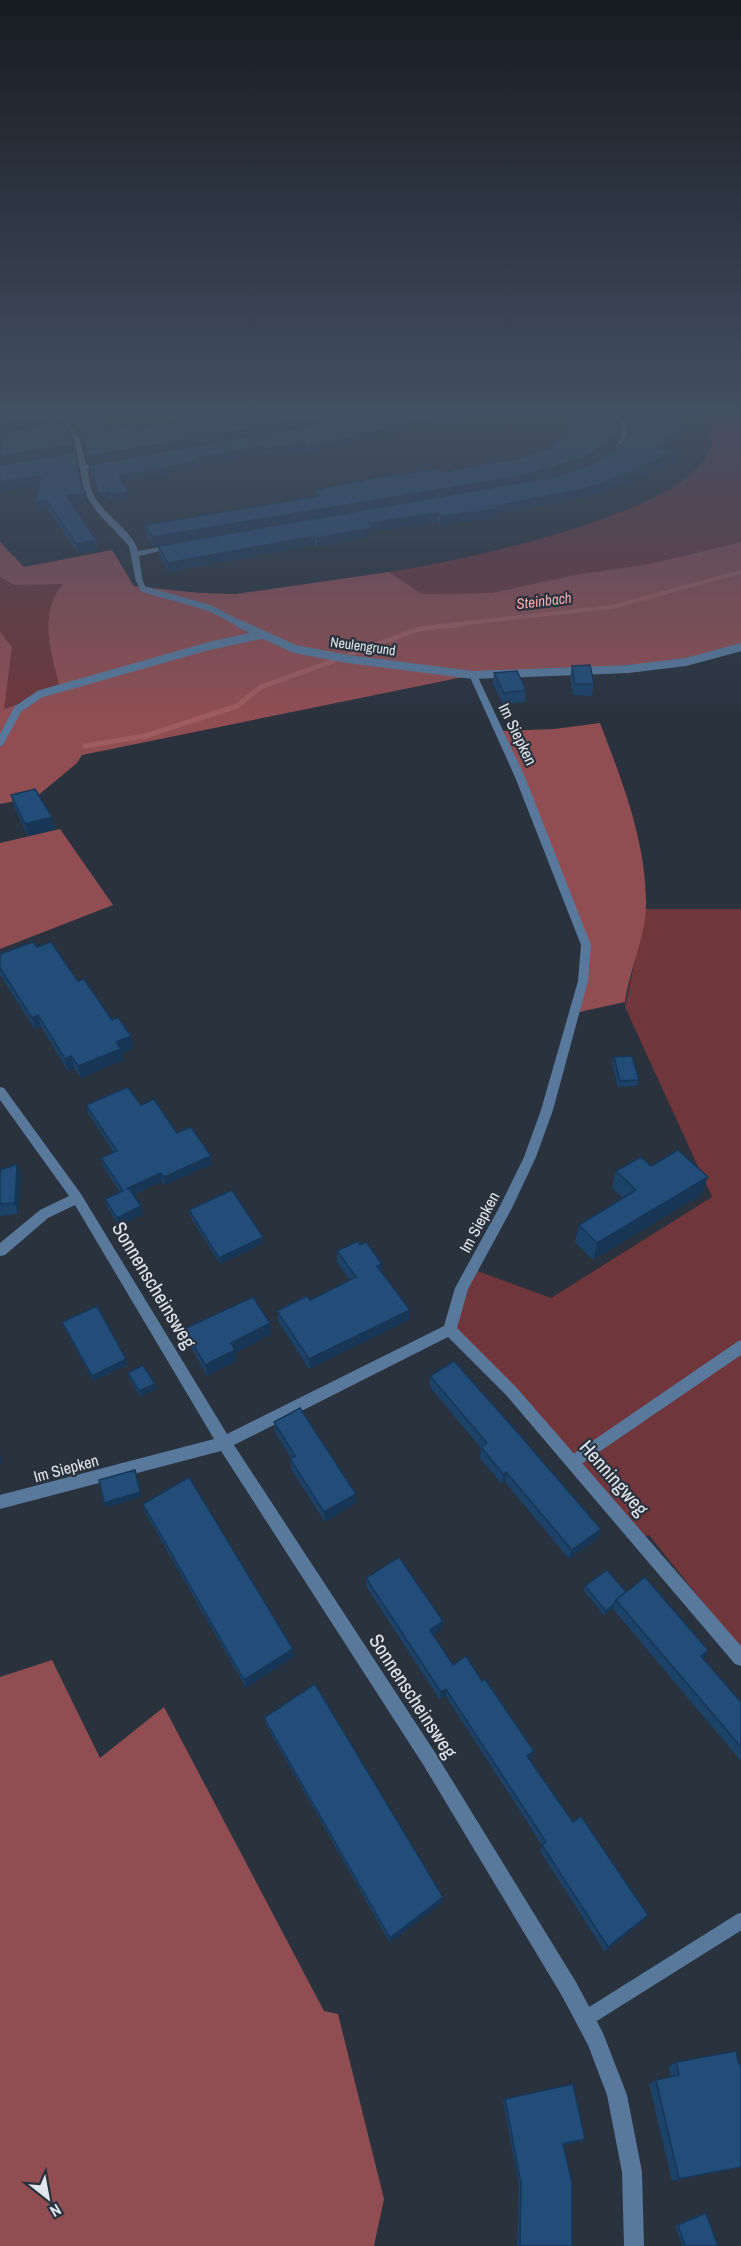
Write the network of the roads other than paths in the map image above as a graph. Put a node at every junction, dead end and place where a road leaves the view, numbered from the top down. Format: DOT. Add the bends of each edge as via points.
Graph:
graph roads {
  1 [pos="105,514"];
  2 [pos="180,546"];
  3 [pos="135,554"];
  4 [pos="140,582"];
  5 [pos="260,635"];
  6 [pos="741,647"];
  7 [pos="473,675"];
  8 [pos="0,742"];
  9 [pos="0,1091"];
  10 [pos="77,1198"];
  11 [pos="0,1251"];
  12 [pos="450,1330"];
  13 [pos="741,1347"];
  14 [pos="224,1443"];
  15 [pos="573,1462"];
  16 [pos="0,1502"];
  17 [pos="741,1658"];
  18 [pos="741,1922"];
  19 [pos="585,2019"];
  20 [pos="634,2246"];
  1 -- 3 [label="street, Neulengrund" via="133,545"];
  2 -- 3 [label="street"];
  3 -- 4 [label="street, Neulengrund"];
  4 -- 5 [label="lane, Neulengrund" via="142,589 210,608"];
  5 -- 7 [label="lane, Neulengrund" via="314,653"];
  5 -- 8 [label="lane" via="40,694 18,709"];
  6 -- 7 [label="lane, Neulengrund" via="686,662 628,669"];
  7 -- 12 [label="street, Im Siepken" via="520,777 586,945 584,981 531,1157 462,1288"];
  9 -- 10 [label="street, Sonnenscheinsweg"];
  10 -- 11 [label="street" via="44,1214"];
  10 -- 14 [label="street, Sonnenscheinsweg"];
  12 -- 14 [label="street, Im Siepken"];
  12 -- 15 [label="street, Henningweg" via="511,1391"];
  13 -- 15 [label="lane"];
  14 -- 16 [label="street, Im Siepken"];
  14 -- 19 [label="street, Sonnenscheinsweg" via="430,1760 548,1951"];
  15 -- 17 [label="street, Henningweg"];
  18 -- 19 [label="lane"];
  19 -- 20 [label="street, Sonnenscheinsweg" via="617,2095 632,2172"];
}
